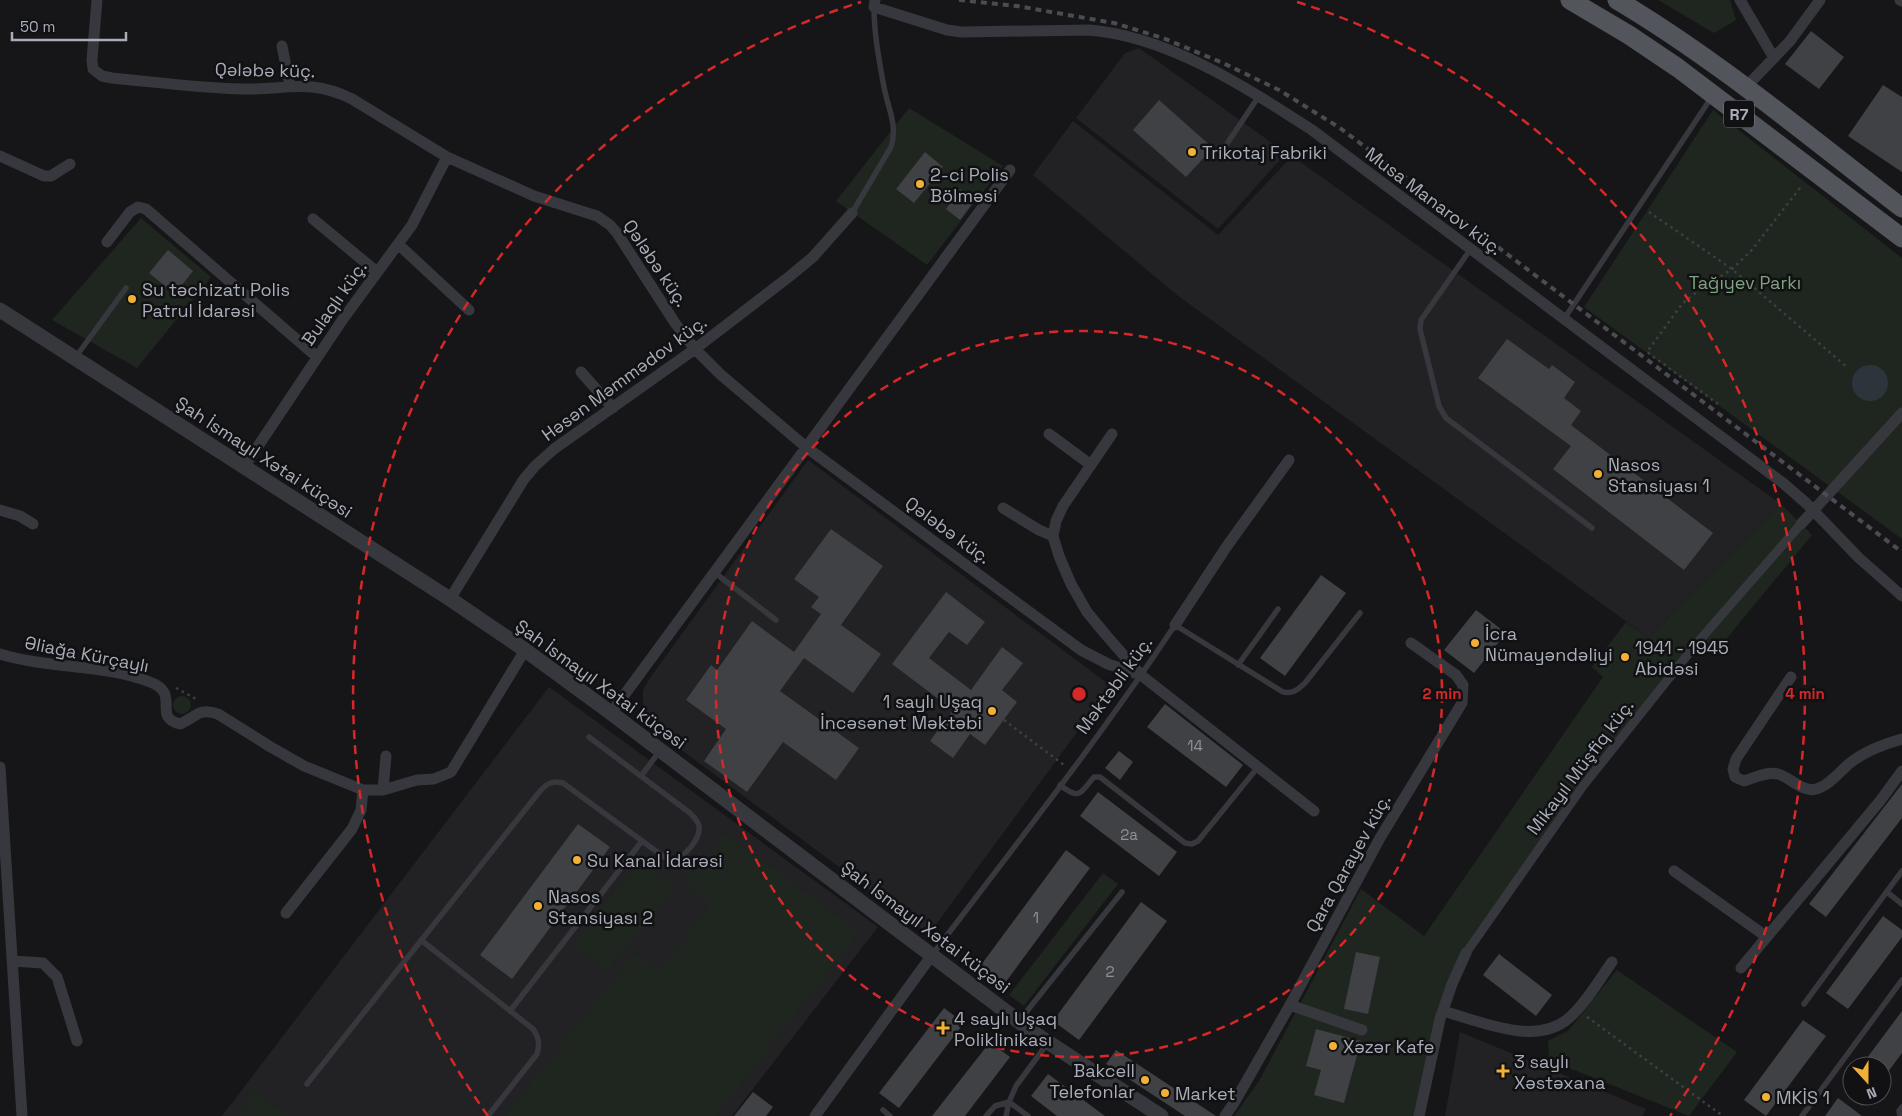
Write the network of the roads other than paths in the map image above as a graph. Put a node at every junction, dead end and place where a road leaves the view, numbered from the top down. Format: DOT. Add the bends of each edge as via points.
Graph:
graph roads {
  1 [pos="97,0"];
  2 [pos="1570,0"];
  3 [pos="1617,0"];
  4 [pos="1740,0"];
  5 [pos="1820,0"];
  6 [pos="875,3"];
  7 [pos="282,46"];
  8 [pos="1774,58"];
  9 [pos="290,86"];
  10 [pos="1745,88"];
  11 [pos="1713,94"];
  12 [pos="1259,96"];
  13 [pos="1220,154"];
  14 [pos="0,156"];
  15 [pos="447,157"];
  16 [pos="70,164"];
  17 [pos="1010,170"];
  18 [pos="1902,208"];
  19 [pos="852,213"];
  20 [pos="313,219"];
  21 [pos="1902,238"];
  22 [pos="107,242"];
  23 [pos="398,244"];
  24 [pos="1470,250"];
  25 [pos="377,272"];
  26 [pos="126,288"];
  27 [pos="0,310"];
  28 [pos="469,310"];
  29 [pos="1564,320"];
  30 [pos="695,349"];
  31 [pos="317,357"];
  32 [pos="75,358"];
  33 [pos="581,372"];
  34 [pos="613,408"];
  35 [pos="1902,413"];
  36 [pos="1049,434"];
  37 [pos="1112,434"];
  38 [pos="806,447"];
  39 [pos="1289,460"];
  40 [pos="1091,465"];
  41 [pos="244,467"];
  42 [pos="1003,508"];
  43 [pos="0,510"];
  44 [pos="1813,511"];
  45 [pos="34,524"];
  46 [pos="1801,524"];
  47 [pos="1592,528"];
  48 [pos="1053,536"];
  49 [pos="714,572"];
  50 [pos="1902,596"];
  51 [pos="450,599"];
  52 [pos="1278,609"];
  53 [pos="1360,613"];
  54 [pos="776,620"];
  55 [pos="1175,626"];
  56 [pos="1411,644"];
  57 [pos="525,650"];
  58 [pos="0,654"];
  59 [pos="1238,664"];
  60 [pos="1141,674"];
  61 [pos="1791,676"];
  62 [pos="611,713"];
  63 [pos="589,737"];
  64 [pos="1902,739"];
  65 [pos="660,750"];
  66 [pos="386,756"];
  67 [pos="0,767"];
  68 [pos="1258,767"];
  69 [pos="1902,771"];
  70 [pos="641,776"];
  71 [pos="1060,785"];
  72 [pos="363,790"];
  73 [pos="383,790"];
  74 [pos="1314,811"];
  75 [pos="2,816"];
  76 [pos="642,841"];
  77 [pos="1674,871"];
  78 [pos="1902,871"];
  79 [pos="1122,892"];
  80 [pos="1887,892"];
  81 [pos="1902,904"];
  82 [pos="286,913"];
  83 [pos="1767,937"];
  84 [pos="421,940"];
  85 [pos="1466,953"];
  86 [pos="932,955"];
  87 [pos="12,961"];
  88 [pos="1612,962"];
  89 [pos="1741,968"];
  90 [pos="1902,980"];
  91 [pos="1804,1004"];
  92 [pos="1290,1005"];
  93 [pos="510,1011"];
  94 [pos="1443,1011"];
  95 [pos="1019,1021"];
  96 [pos="1362,1030"];
  97 [pos="77,1041"];
  98 [pos="1048,1042"];
  99 [pos="307,1084"];
  100 [pos="1009,1102"];
  101 [pos="1902,1107"];
  102 [pos="883,1110"];
  103 [pos="22,1116"];
  104 [pos="488,1116"];
  105 [pos="815,1116"];
  106 [pos="890,1116"];
  107 [pos="986,1116"];
  108 [pos="1006,1116"];
  109 [pos="1028,1116"];
  110 [pos="1161,1116"];
  111 [pos="1224,1116"];
  112 [pos="1419,1116"];
  113 [pos="1802,1116"];
  114 [pos="1900,1116"];
  1 -- 9 [label="street, Qələbə küç." via="92,60 94,69 102,76 243,89"];
  2 -- 11 [label="main road, R7" via="1629,35"];
  3 -- 10 [label="main road, R7" via="1663,28"];
  4 -- 8 [label="street"];
  5 -- 8 [label="street"];
  6 -- 12 [label="street, Musa Manarov küç." via="947,30 961,32 1109,31 1168,50"];
  6 -- 19 [label="lane" via="875,39 894,136 891,147"];
  7 -- 9 [label="street"];
  8 -- 10 [label="street"];
  9 -- 15 [label="street, Qələbə küç." via="336,91"];
  10 -- 18 [label="main road, R7"];
  11 -- 21 [label="main road, R7"];
  11 -- 29 [label="lane"];
  12 -- 13 [label="lane"];
  12 -- 24 [label="street, Musa Manarov küç." via="1312,130"];
  14 -- 16 [label="street" via="44,176 52,176"];
  15 -- 23 [label="street, Bulaqlı küç." via="421,209"];
  15 -- 30 [label="street, Qələbə küç." via="534,196 597,216 610,225"];
  17 -- 38 [label="street"];
  19 -- 30 [label="street, Həsən Məmmədov küç." via="813,257"];
  20 -- 25 [label="street"];
  22 -- 31 [label="street" via="130,212 138,207 146,209"];
  23 -- 25 [label="street, Bulaqlı küç."];
  23 -- 28 [label="street"];
  24 -- 29 [label="street, Musa Manarov küç."];
  24 -- 47 [label="lane" via="1421,320 1420,330 1439,406 1446,418"];
  25 -- 31 [label="street, Bulaqlı küç."];
  26 -- 32 [label="lane"];
  27 -- 32 [label="street, Şah İsmayıl Xətai küçəsi"];
  29 -- 44 [label="street, Musa Manarov küç." via="1783,483"];
  30 -- 34 [label="street, Həsən Məmmədov küç."];
  30 -- 38 [label="street, Qələbə küç."];
  31 -- 41 [label="street, Bulaqlı küç."];
  32 -- 41 [label="street, Şah İsmayıl Xətai küçəsi"];
  33 -- 34 [label="street"];
  34 -- 51 [label="street, Həsən Məmmədov küç." via="535,466"];
  35 -- 44 [label="street, Mikayıl Müşfiq küç."];
  36 -- 40 [label="street"];
  37 -- 40 [label="street"];
  38 -- 49 [label="street"];
  38 -- 60 [label="street, Qələbə küç." via="1081,650 1108,664"];
  39 -- 55 [label="street" via="1226,546"];
  40 -- 48 [label="street" via="1063,506"];
  41 -- 51 [label="street, Şah İsmayıl Xətai küçəsi"];
  42 -- 48 [label="street"];
  43 -- 45 [label="street"];
  44 -- 46 [label="street, Mikayıl Müşfiq küç."];
  44 -- 50 [label="street, Musa Manarov küç."];
  46 -- 85 [label="street, Mikayıl Müşfiq küç." via="1697,643 1583,786"];
  48 -- 60 [label="street" via="1059,556 1087,612"];
  49 -- 54 [label="lane"];
  49 -- 62 [label="street"];
  51 -- 57 [label="street, Şah İsmayıl Xətai küçəsi"];
  52 -- 59 [label="lane"];
  53 -- 59 [label="lane" via="1296,692 1282,692"];
  55 -- 59 [label="lane"];
  55 -- 60 [label="lane, Məktəbli küç."];
  56 -- 92 [label="street, Qara Qarayev küç." via="1456,675 1463,685 1462,703 1380,838"];
  57 -- 62 [label="street, Şah İsmayıl Xətai küçəsi"];
  57 -- 73 [label="street" via="451,772"];
  58 -- 72 [label="street, Əliağa Kürçaylı" via="35,663 122,674 150,682 166,694 166,713 173,722 180,724 201,712 210,711 304,766"];
  60 -- 68 [label="street"];
  60 -- 71 [label="lane, Məktəbli küç."];
  61 -- 64 [label="street" via="1736,759 1735,777 1744,781 1778,774 1815,790 1850,762"];
  62 -- 65 [label="street, Şah İsmayıl Xətai küçəsi"];
  63 -- 70 [label="lane"];
  65 -- 70 [label="lane"];
  65 -- 86 [label="street, Şah İsmayıl Xətai küçəsi"];
  66 -- 73 [label="street"];
  67 -- 75 [label="street"];
  68 -- 71 [label="lane" via="1198,841 1192,844 1185,843 1100,777 1094,777 1077,795"];
  68 -- 74 [label="street"];
  69 -- 83 [label="street"];
  70 -- 76 [label="lane" via="690,813 700,828 686,852 674,860 664,857"];
  71 -- 86 [label="lane, Məktəbli küç."];
  72 -- 73 [label="street"];
  72 -- 82 [label="street" via="361,810 352,829"];
  75 -- 87 [label="street"];
  76 -- 84 [label="lane" via="563,783 549,782"];
  76 -- 93 [label="lane"];
  77 -- 83 [label="street"];
  78 -- 80 [label="lane"];
  79 -- 95 [label="lane"];
  80 -- 81 [label="lane"];
  80 -- 91 [label="lane"];
  83 -- 89 [label="street"];
  84 -- 93 [label="lane"];
  84 -- 99 [label="lane"];
  85 -- 94 [label="street, Mikayıl Müşfiq küç."];
  86 -- 95 [label="street, Şah İsmayıl Xətai küçəsi"];
  86 -- 105 [label="street"];
  87 -- 97 [label="street" via="43,963 58,977"];
  87 -- 103 [label="street"];
  88 -- 94 [label="street" via="1577,1010 1560,1024 1547,1029 1517,1032"];
  90 -- 113 [label="lane"];
  92 -- 96 [label="street"];
  92 -- 111 [label="street, Qara Qarayev küç."];
  93 -- 104 [label="lane" via="533,1029 539,1046 530,1063"];
  94 -- 112 [label="street, Mikayıl Müşfiq küç."];
  95 -- 98 [label="street, Şah İsmayıl Xətai küçəsi"];
  98 -- 100 [label="lane" via="1016,1086"];
  98 -- 110 [label="street, Şah İsmayıl Xətai küçəsi"];
  100 -- 107 [label="lane" via="995,1106"];
  100 -- 108 [label="lane"];
  100 -- 109 [label="lane"];
  101 -- 114 [label="lane"];
  102 -- 106 [label="lane"];
}
